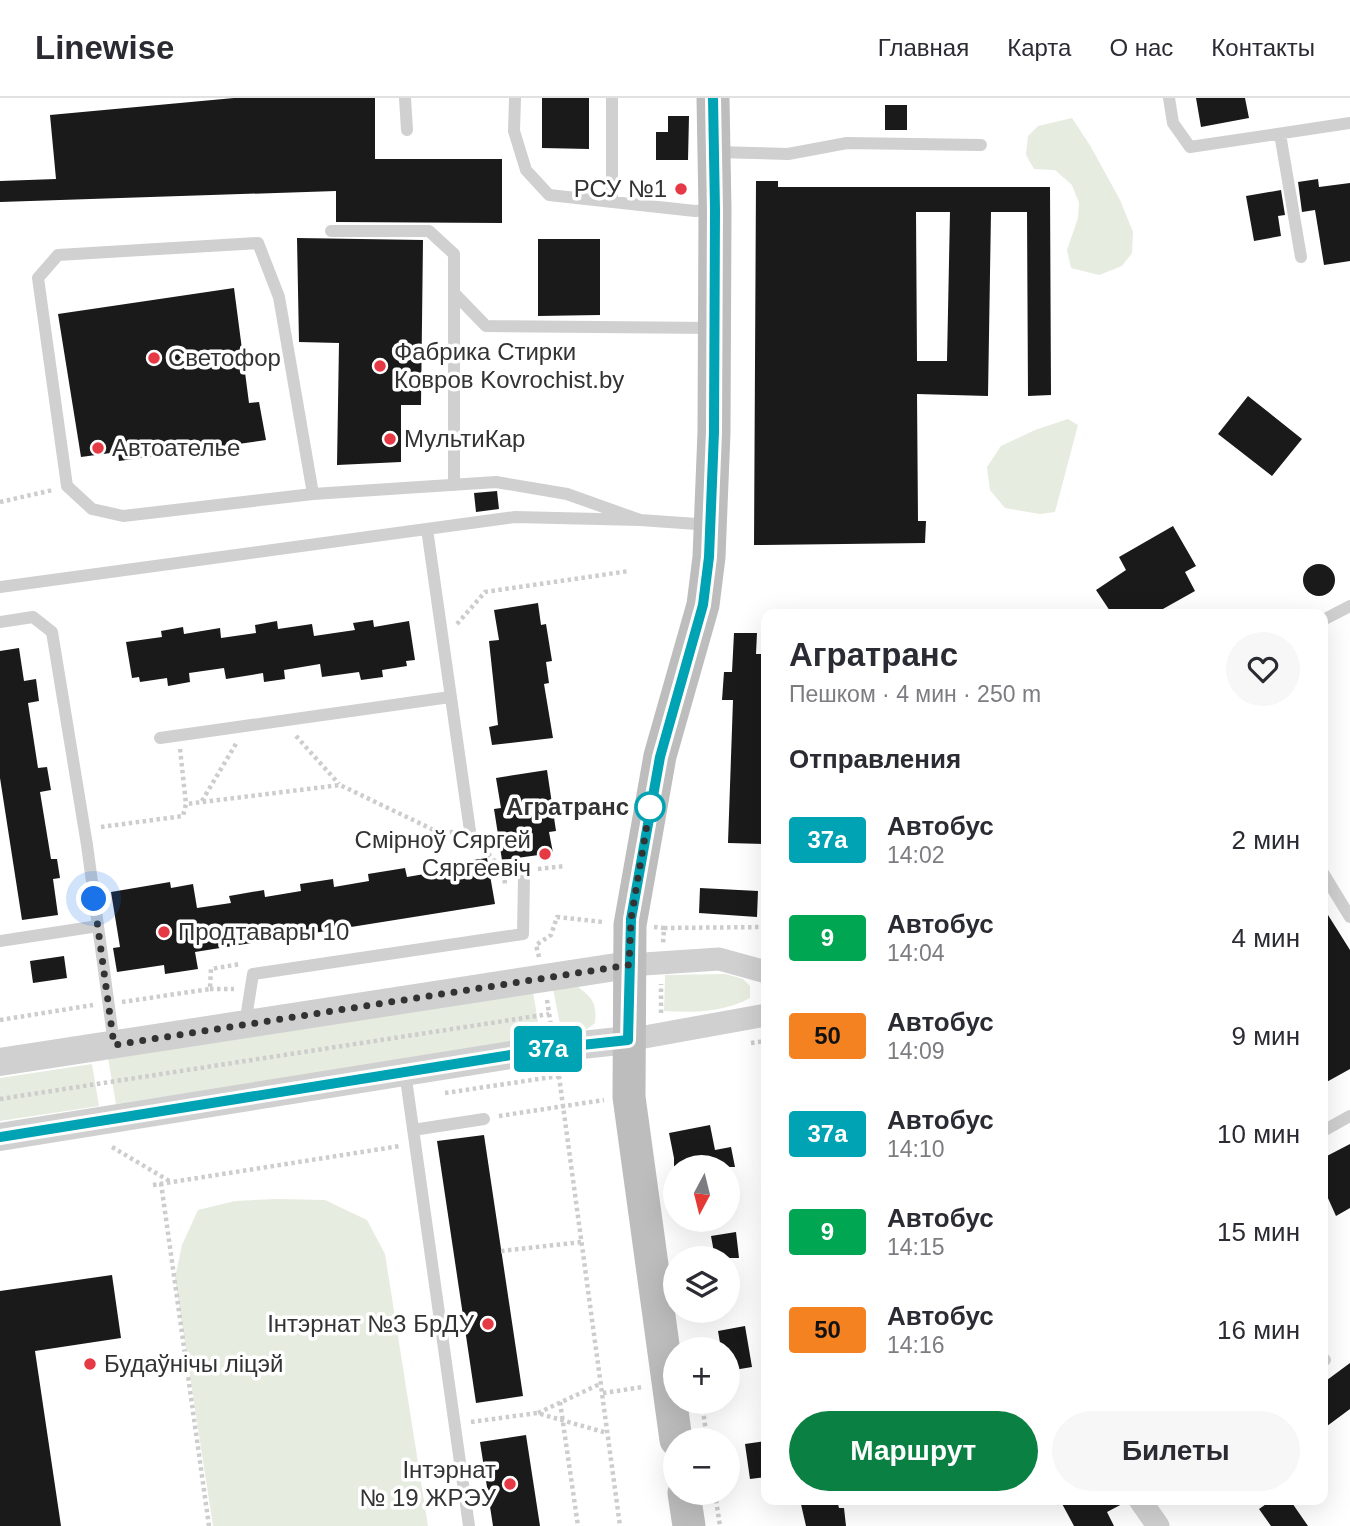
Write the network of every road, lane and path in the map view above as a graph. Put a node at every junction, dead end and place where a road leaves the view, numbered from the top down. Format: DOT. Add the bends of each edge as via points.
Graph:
graph roads {
  1 [pos="404,98"];
  2 [pos="515,98"];
  3 [pos="612,98"];
  4 [pos="713,98"];
  5 [pos="1170,98"];
  6 [pos="1350,123"];
  7 [pos="407,130"];
  8 [pos="1280,134"];
  9 [pos="981,145"];
  10 [pos="715,152"];
  11 [pos="612,201"];
  12 [pos="715,210"];
  13 [pos="331,230"];
  14 [pos="1301,257"];
  15 [pos="454,293"];
  16 [pos="715,328"];
  17 [pos="454,485"];
  18 [pos="67,486"];
  19 [pos="313,494"];
  20 [pos="0,502"];
  21 [pos="640,520"];
  22 [pos="711,525"];
  23 [pos="427,529"];
  24 [pos="629,571"];
  25 [pos="0,587"];
  26 [pos="1350,606"];
  27 [pos="1328,617"];
  28 [pos="0,622"];
  29 [pos="442,641"];
  30 [pos="450,697"];
  31 [pos="282,721"];
  32 [pos="247,726"];
  33 [pos="178,736"];
  34 [pos="160,738"];
  35 [pos="340,785"];
  36 [pos="202,802"];
  37 [pos="186,804"];
  38 [pos="84,829"];
  39 [pos="470,831"];
  40 [pos="565,866"];
  41 [pos="523,873"];
  42 [pos="1328,881"];
  43 [pos="557,916"];
  44 [pos="1350,918"];
  45 [pos="98,926"];
  46 [pos="761,927"];
  47 [pos="664,928"];
  48 [pos="0,941"];
  49 [pos="629,965"];
  50 [pos="761,971"];
  51 [pos="543,978"];
  52 [pos="93,1005"];
  53 [pos="549,1014"];
  54 [pos="761,1016"];
  55 [pos="0,1020"];
  56 [pos="245,1024"];
  57 [pos="628,1040"];
  58 [pos="114,1045"];
  59 [pos="554,1048"];
  60 [pos="0,1062"];
  61 [pos="559,1076"];
  62 [pos="407,1085"];
  63 [pos="0,1099"];
  64 [pos="1350,1116"];
  65 [pos="484,1119"];
  66 [pos="1328,1128"];
  67 [pos="413,1130"];
  68 [pos="0,1137"];
  69 [pos="415,1144"];
  70 [pos="112,1147"];
  71 [pos="171,1182"];
  72 [pos="161,1183"];
  73 [pos="153,1185"];
  74 [pos="582,1241"];
  75 [pos="501,1251"];
  76 [pos="663,1353"];
  77 [pos="602,1382"];
  78 [pos="663,1384"];
  79 [pos="603,1393"];
  80 [pos="560,1402"];
  81 [pos="537,1413"];
  82 [pos="563,1420"];
  83 [pos="454,1424"];
  84 [pos="607,1433"];
  85 [pos="686,1505"];
  86 [pos="717,1505"];
  87 [pos="1143,1505"];
  88 [pos="209,1526"];
  89 [pos="468,1526"];
  90 [pos="578,1526"];
  91 [pos="620,1526"];
  92 [pos="689,1526"];
  93 [pos="720,1526"];
  94 [pos="1158,1526"];
  1 -- 7 [label="lane"];
  2 -- 11 [label="lane" via="514,131 526,170 549,195"];
  3 -- 11 [label="lane"];
  4 -- 10 [label="main road"];
  5 -- 8 [label="lane" via="1173,123 1190,147"];
  6 -- 8 [label="lane"];
  8 -- 14 [label="lane"];
  9 -- 10 [label="lane" via="847,143 788,154"];
  10 -- 12 [label="main road"];
  11 -- 12 [label="lane"];
  12 -- 16 [label="main road"];
  13 -- 15 [label="lane" via="429,231 454,254"];
  15 -- 16 [label="lane" via="486,326"];
  15 -- 17 [label="lane"];
  16 -- 22 [label="main road"];
  17 -- 19 [label="lane"];
  17 -- 21 [label="lane" via="496,482 567,494"];
  18 -- 19 [label="lane" via="92,509 123,516"];
  18 -- 19 [label="lane" via="38,278 58,255 258,243 279,297"];
  18 -- 20 [label="path"];
  21 -- 22 [label="lane"];
  21 -- 23 [label="lane" via="515,517"];
  22 -- 49 [label="main road" via="703,605 655,782 631,919"];
  23 -- 25 [label="lane"];
  23 -- 29 [label="lane"];
  24 -- 29 [label="path" via="485,592"];
  26 -- 27 [label="lane"];
  28 -- 38 [label="lane" via="33,617 52,632"];
  29 -- 30 [label="lane"];
  30 -- 31 [label="lane"];
  30 -- 39 [label="lane"];
  31 -- 32 [label="lane"];
  31 -- 35 [label="path"];
  32 -- 33 [label="lane"];
  32 -- 36 [label="path"];
  33 -- 34 [label="lane"];
  33 -- 37 [label="path"];
  35 -- 36 [label="path"];
  35 -- 39 [label="path" via="440,832"];
  36 -- 37 [label="path"];
  37 -- 38 [label="path" via="183,816"];
  38 -- 45 [label="lane"];
  39 -- 41 [label="path" via="504,873"];
  40 -- 41 [label="path"];
  41 -- 56 [label="lane" via="523,934 253,974"];
  42 -- 44 [label="lane"];
  43 -- 51 [label="path" via="551,935 536,946"];
  45 -- 48 [label="lane"];
  45 -- 58 [label="lane"];
  46 -- 47 [label="path"];
  49 -- 50 [label="street" via="719,959"];
  49 -- 51 [label="street"];
  49 -- 57 [label="main road"];
  51 -- 53 [label="path"];
  51 -- 56 [label="street"];
  52 -- 55 [label="path"];
  53 -- 59 [label="path"];
  53 -- 63 [label="path"];
  54 -- 57 [label="street"];
  56 -- 58 [label="street"];
  57 -- 59 [label="street"];
  57 -- 76 [label="main road" via="629,1097"];
  58 -- 60 [label="street"];
  59 -- 61 [label="path"];
  59 -- 62 [label="street"];
  61 -- 62 [label="path"];
  61 -- 74 [label="path"];
  62 -- 67 [label="lane"];
  62 -- 68 [label="street"];
  64 -- 66 [label="lane"];
  65 -- 67 [label="lane"];
  67 -- 69 [label="lane"];
  69 -- 71 [label="path"];
  69 -- 83 [label="lane"];
  70 -- 71 [label="path"];
  71 -- 72 [label="path"];
  72 -- 73 [label="path"];
  72 -- 88 [label="path"];
  74 -- 75 [label="path"];
  74 -- 77 [label="path"];
  77 -- 79 [label="path"];
  77 -- 80 [label="path"];
  78 -- 79 [label="path"];
  79 -- 84 [label="path"];
  80 -- 81 [label="path"];
  80 -- 82 [label="path"];
  81 -- 82 [label="path"];
  81 -- 83 [label="path"];
  82 -- 84 [label="path"];
  82 -- 90 [label="path"];
  83 -- 89 [label="lane"];
  84 -- 91 [label="path"];
  85 -- 92 [label="main road"];
  86 -- 93 [label="path"];
  87 -- 94 [label="street"];
}
